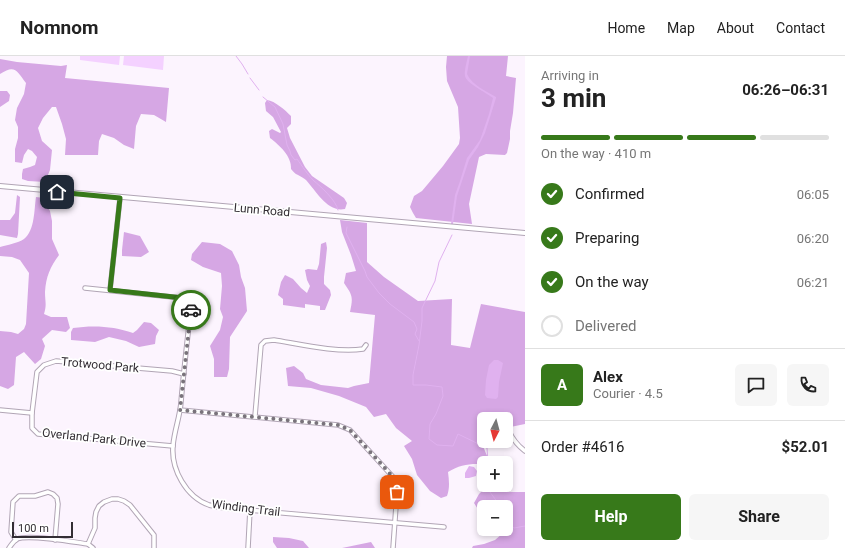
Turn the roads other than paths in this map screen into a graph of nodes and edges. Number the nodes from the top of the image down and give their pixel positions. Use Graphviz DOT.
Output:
graph roads {
  1 [pos="0,186"];
  2 [pos="120,198"];
  3 [pos="525,233"];
  4 [pos="85,288"];
  5 [pos="110,290"];
  6 [pos="366,345"];
  7 [pos="184,374"];
  8 [pos="0,410"];
  9 [pos="180,410"];
  10 [pos="32,413"];
  11 [pos="255,416"];
  12 [pos="513,440"];
  13 [pos="173,446"];
  14 [pos="525,451"];
  15 [pos="250,510"];
  16 [pos="395,522"];
  17 [pos="444,527"];
  18 [pos="16,540"];
  19 [pos="55,540"];
  20 [pos="88,544"];
  21 [pos="8,548"];
  22 [pos="93,548"];
  23 [pos="154,548"];
  24 [pos="248,548"];
  25 [pos="393,548"];
  1 -- 2 [label="street, Lunn Road"];
  2 -- 3 [label="street, Lunn Road"];
  2 -- 5 [label="street"];
  4 -- 5 [label="street, Winding Trail"];
  5 -- 7 [label="street, Winding Trail"];
  6 -- 11 [label="street"];
  7 -- 9 [label="street, Winding Trail"];
  7 -- 10 [label="street, Trotwood Park"];
  8 -- 10 [label="street"];
  9 -- 11 [label="street"];
  9 -- 13 [label="street, Winding Trail"];
  10 -- 13 [label="street, Overland Park Drive"];
  11 -- 16 [label="street"];
  12 -- 14 [label="street"];
  13 -- 15 [label="street, Winding Trail"];
  15 -- 16 [label="street, Winding Trail"];
  15 -- 24 [label="street"];
  16 -- 17 [label="street, Winding Trail"];
  16 -- 25 [label="street"];
  18 -- 19 [label="street"];
  18 -- 19 [label="street"];
  18 -- 21 [label="street"];
  19 -- 20 [label="street"];
  20 -- 22 [label="street"];
  20 -- 23 [label="street"];
}
